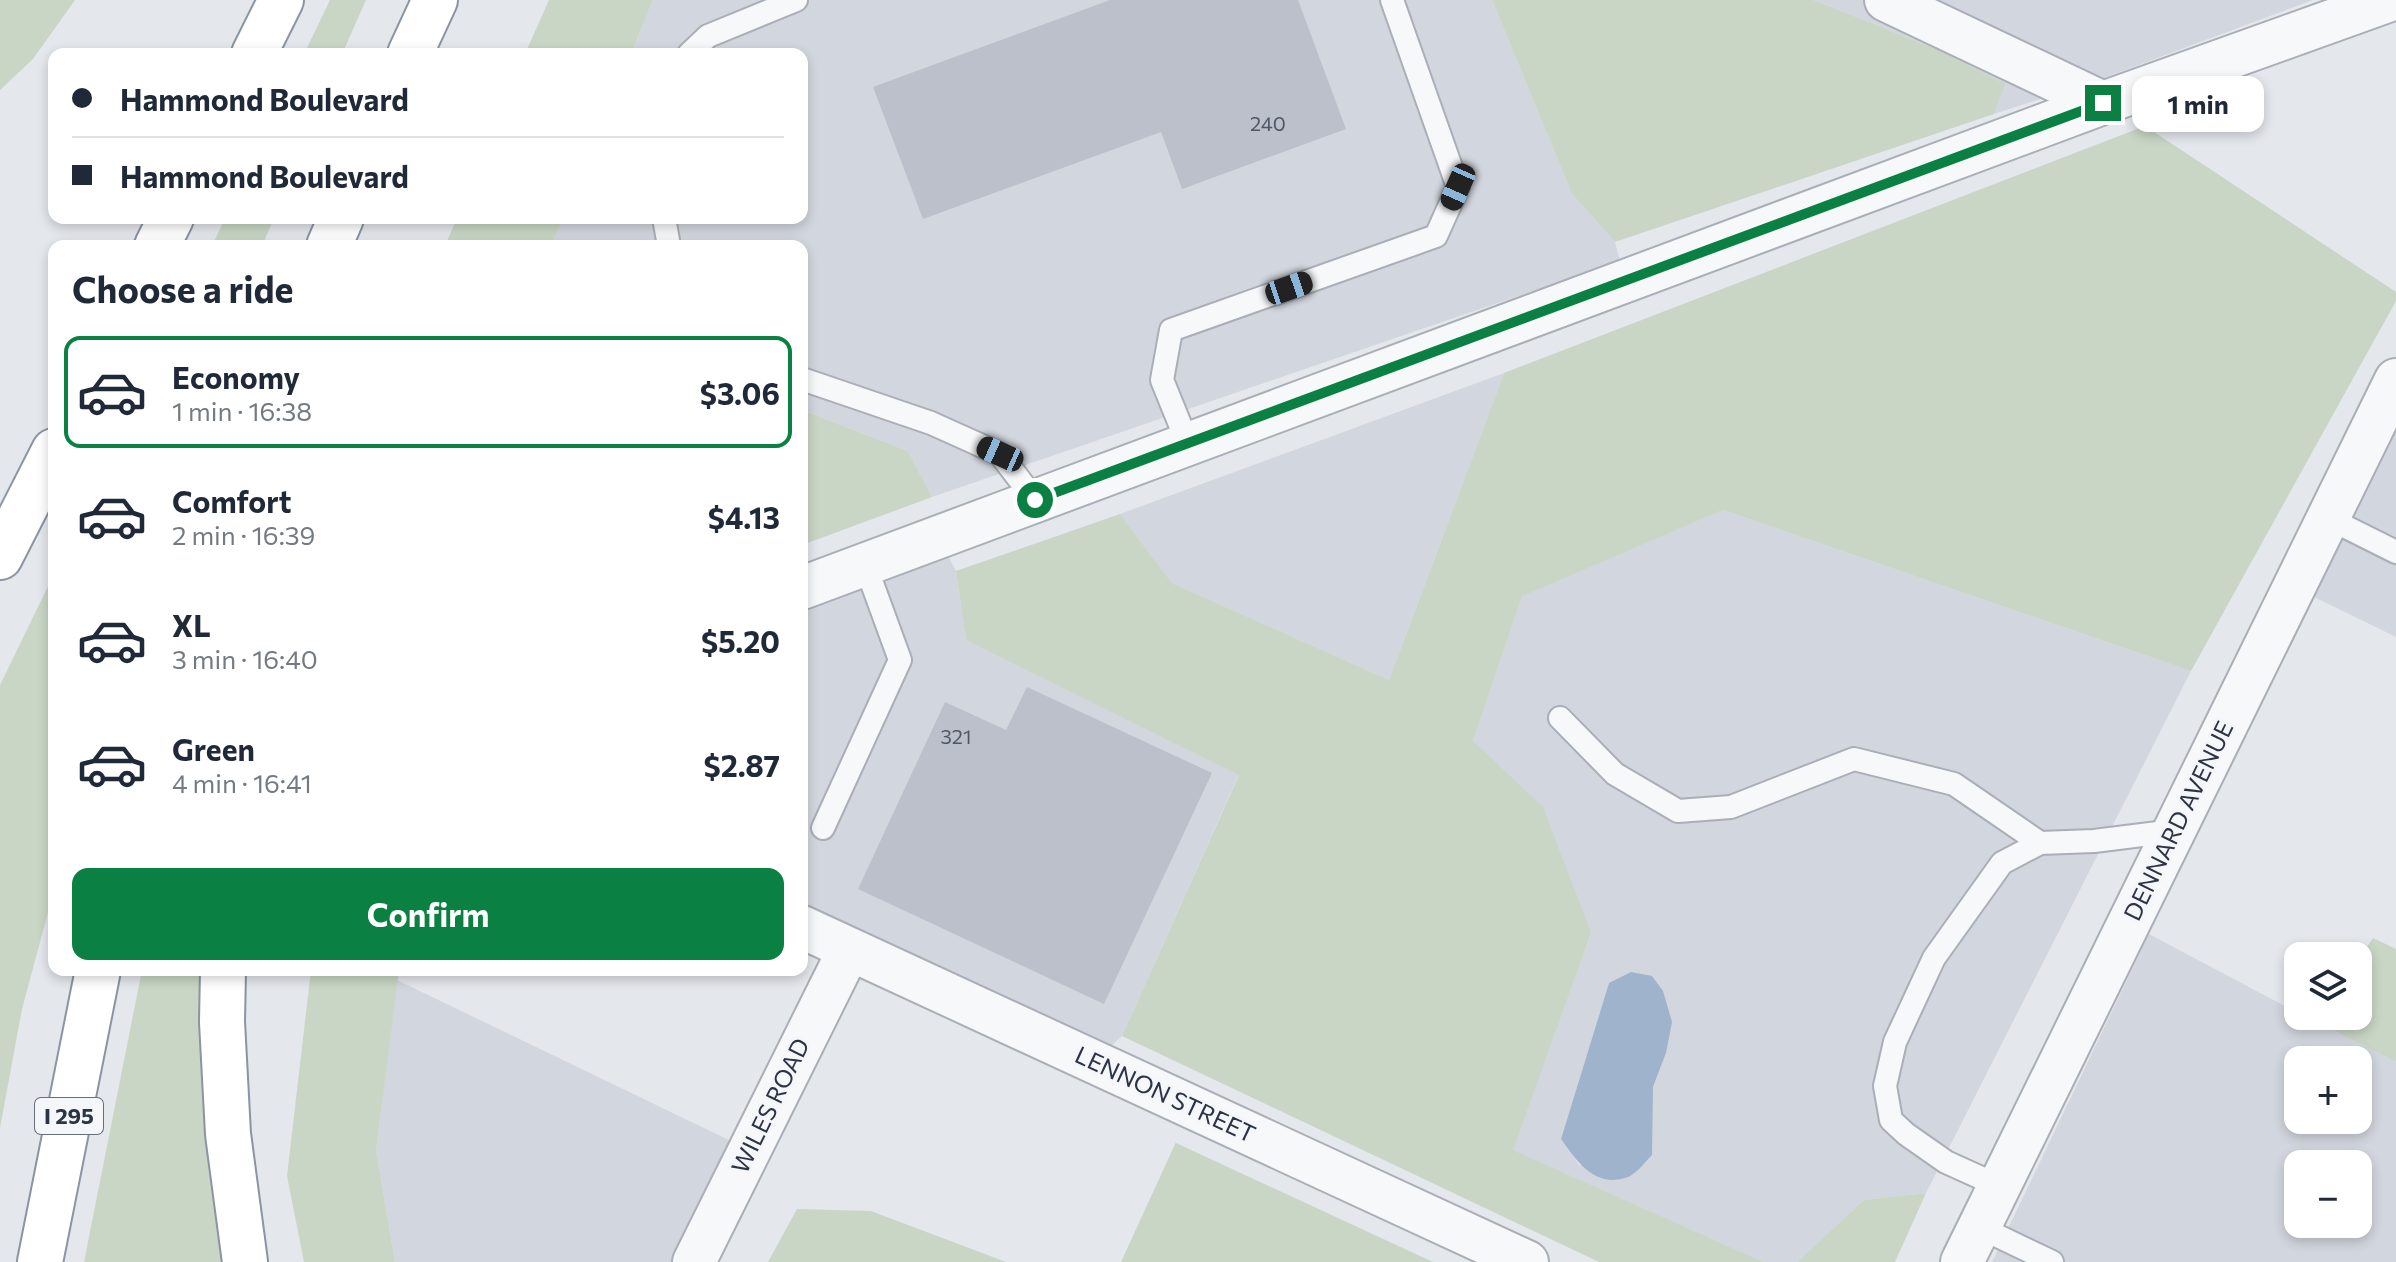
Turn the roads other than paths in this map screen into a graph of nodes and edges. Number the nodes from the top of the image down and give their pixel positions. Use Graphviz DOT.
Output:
graph roads {
  1 [pos="281,0"];
  2 [pos="435,0"];
  3 [pos="796,0"];
  4 [pos="1392,0"];
  5 [pos="1886,0"];
  6 [pos="2390,0"];
  7 [pos="257,48"];
  8 [pos="414,48"];
  9 [pos="695,48"];
  10 [pos="2103,103"];
  11 [pos="2396,380"];
  12 [pos="808,381"];
  13 [pos="1188,444"];
  14 [pos="48,463"];
  15 [pos="1035,500"];
  16 [pos="2328,518"];
  17 [pos="2396,552"];
  18 [pos="0,557"];
  19 [pos="865,564"];
  20 [pos="808,586"];
  21 [pos="1560,718"];
  22 [pos="823,828"];
  23 [pos="2174,831"];
  24 [pos="2040,843"];
  25 [pos="808,930"];
  26 [pos="849,950"];
  27 [pos="97,976"];
  28 [pos="223,976"];
  29 [pos="1999,1186"];
  30 [pos="1970,1244"];
  31 [pos="40,1262"];
  32 [pos="245,1262"];
  33 [pos="694,1262"];
  34 [pos="1527,1262"];
  35 [pos="2052,1262"];
  1 -- 7 [label="highway"];
  2 -- 8 [label="highway"];
  3 -- 9 [label="lane"];
  4 -- 13 [label="lane"];
  5 -- 10 [label="street"];
  6 -- 10 [label="street"];
  10 -- 13 [label="street"];
  11 -- 16 [label="street, DENNARD AVENUE"];
  12 -- 15 [label="lane"];
  13 -- 15 [label="street"];
  14 -- 18 [label="highway"];
  15 -- 19 [label="street"];
  16 -- 17 [label="lane"];
  16 -- 23 [label="street, DENNARD AVENUE"];
  19 -- 20 [label="street"];
  19 -- 22 [label="lane"];
  21 -- 24 [label="lane"];
  23 -- 24 [label="lane"];
  23 -- 29 [label="street, DENNARD AVENUE"];
  24 -- 29 [label="lane"];
  25 -- 26 [label="street, LENNON STREET"];
  26 -- 33 [label="street, WILES ROAD"];
  26 -- 34 [label="street, LENNON STREET"];
  27 -- 31 [label="highway, I 295"];
  28 -- 32 [label="highway"];
  29 -- 30 [label="street, DENNARD AVENUE"];
  30 -- 35 [label="lane"];
}
